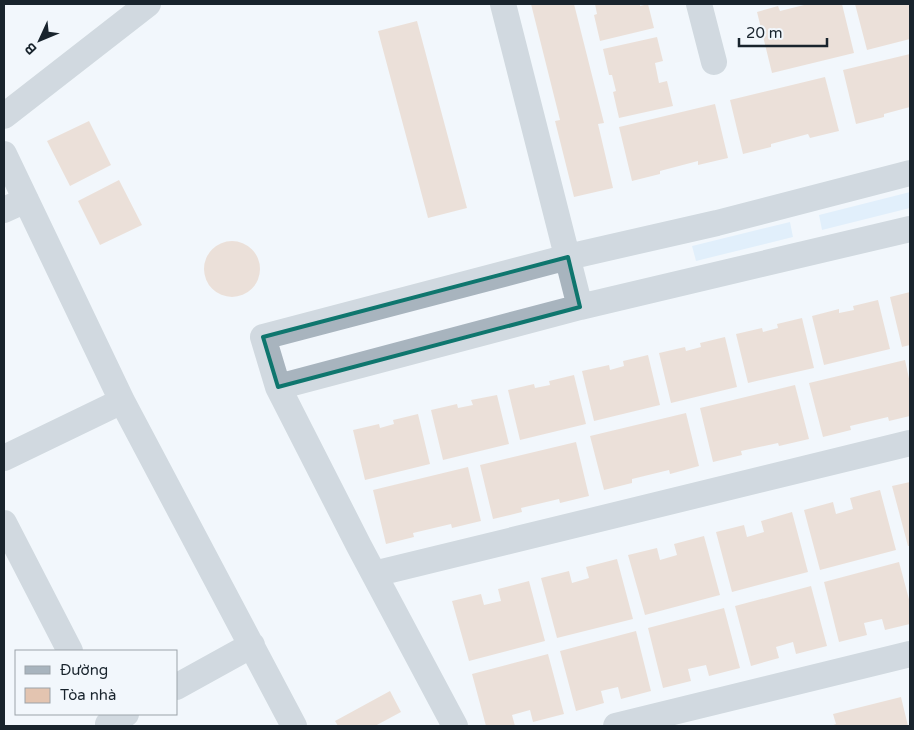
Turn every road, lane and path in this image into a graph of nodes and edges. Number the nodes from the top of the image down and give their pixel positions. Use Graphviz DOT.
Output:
graph roads {
  1 [pos="148,4"];
  2 [pos="503,4"];
  3 [pos="699,4"];
  4 [pos="714,62"];
  5 [pos="4,116"];
  6 [pos="4,154"];
  7 [pos="910,173"];
  8 [pos="15,205"];
  9 [pos="910,229"];
  10 [pos="568,258"];
  11 [pos="580,307"];
  12 [pos="278,387"];
  13 [pos="122,401"];
  14 [pos="910,443"];
  15 [pos="4,458"];
  16 [pos="4,523"];
  17 [pos="374,574"];
  18 [pos="252,645"];
  19 [pos="69,650"];
  20 [pos="910,654"];
  21 [pos="178,686"];
  22 [pos="294,726"];
  23 [pos="455,726"];
  24 [pos="616,726"];
  1 -- 5 [label="street"];
  2 -- 10 [label="street"];
  3 -- 4 [label="street"];
  6 -- 8 [label="street"];
  7 -- 10 [label="street"];
  8 -- 13 [label="street"];
  9 -- 11 [label="street"];
  10 -- 11 [label="street"];
  10 -- 12 [label="street"];
  11 -- 12 [label="street"];
  12 -- 17 [label="street"];
  13 -- 15 [label="street"];
  13 -- 18 [label="street"];
  14 -- 17 [label="street"];
  16 -- 19 [label="street"];
  17 -- 23 [label="street"];
  18 -- 21 [label="street"];
  18 -- 22 [label="street"];
  20 -- 24 [label="street"];
}
